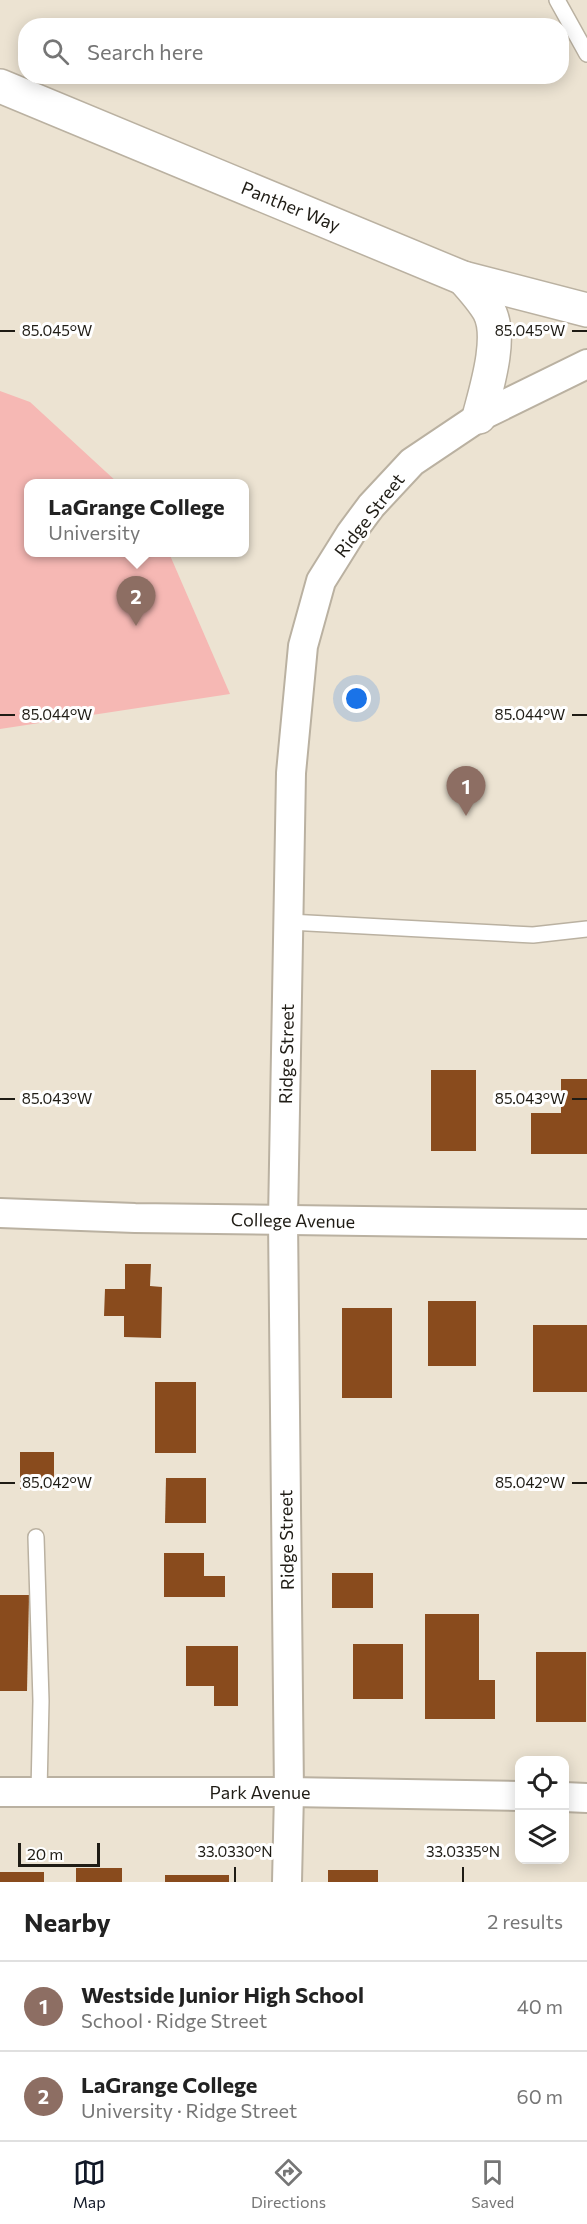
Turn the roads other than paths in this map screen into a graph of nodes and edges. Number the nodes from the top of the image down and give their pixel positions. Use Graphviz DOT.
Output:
graph roads {
  1 [pos="557,0"];
  2 [pos="567,18"];
  3 [pos="569,22"];
  4 [pos="587,54"];
  5 [pos="0,86"];
  6 [pos="463,278"];
  7 [pos="587,310"];
  8 [pos="587,364"];
  9 [pos="479,417"];
  10 [pos="289,922"];
  11 [pos="587,929"];
  12 [pos="0,1213"];
  13 [pos="283,1220"];
  14 [pos="587,1224"];
  15 [pos="36,1537"];
  16 [pos="0,1792"];
  17 [pos="39,1792"];
  18 [pos="289,1792"];
  19 [pos="515,1796"];
  20 [pos="569,1797"];
  21 [pos="587,1798"];
  22 [pos="287,1882"];
  1 -- 2 [label="lane"];
  3 -- 4 [label="lane"];
  5 -- 6 [label="street, Panther Way"];
  6 -- 7 [label="street, Panther Way"];
  6 -- 9 [label="street"];
  8 -- 9 [label="street, Ridge Street"];
  9 -- 10 [label="street, Ridge Street"];
  10 -- 11 [label="lane"];
  10 -- 13 [label="street, Ridge Street"];
  12 -- 13 [label="street, College Avenue"];
  13 -- 14 [label="street, College Avenue"];
  13 -- 18 [label="street, Ridge Street"];
  15 -- 17 [label="lane"];
  16 -- 17 [label="street, Park Avenue"];
  17 -- 18 [label="street, Park Avenue"];
  18 -- 19 [label="street, Park Avenue"];
  18 -- 22 [label="street, Ridge Street"];
  20 -- 21 [label="street"];
}
